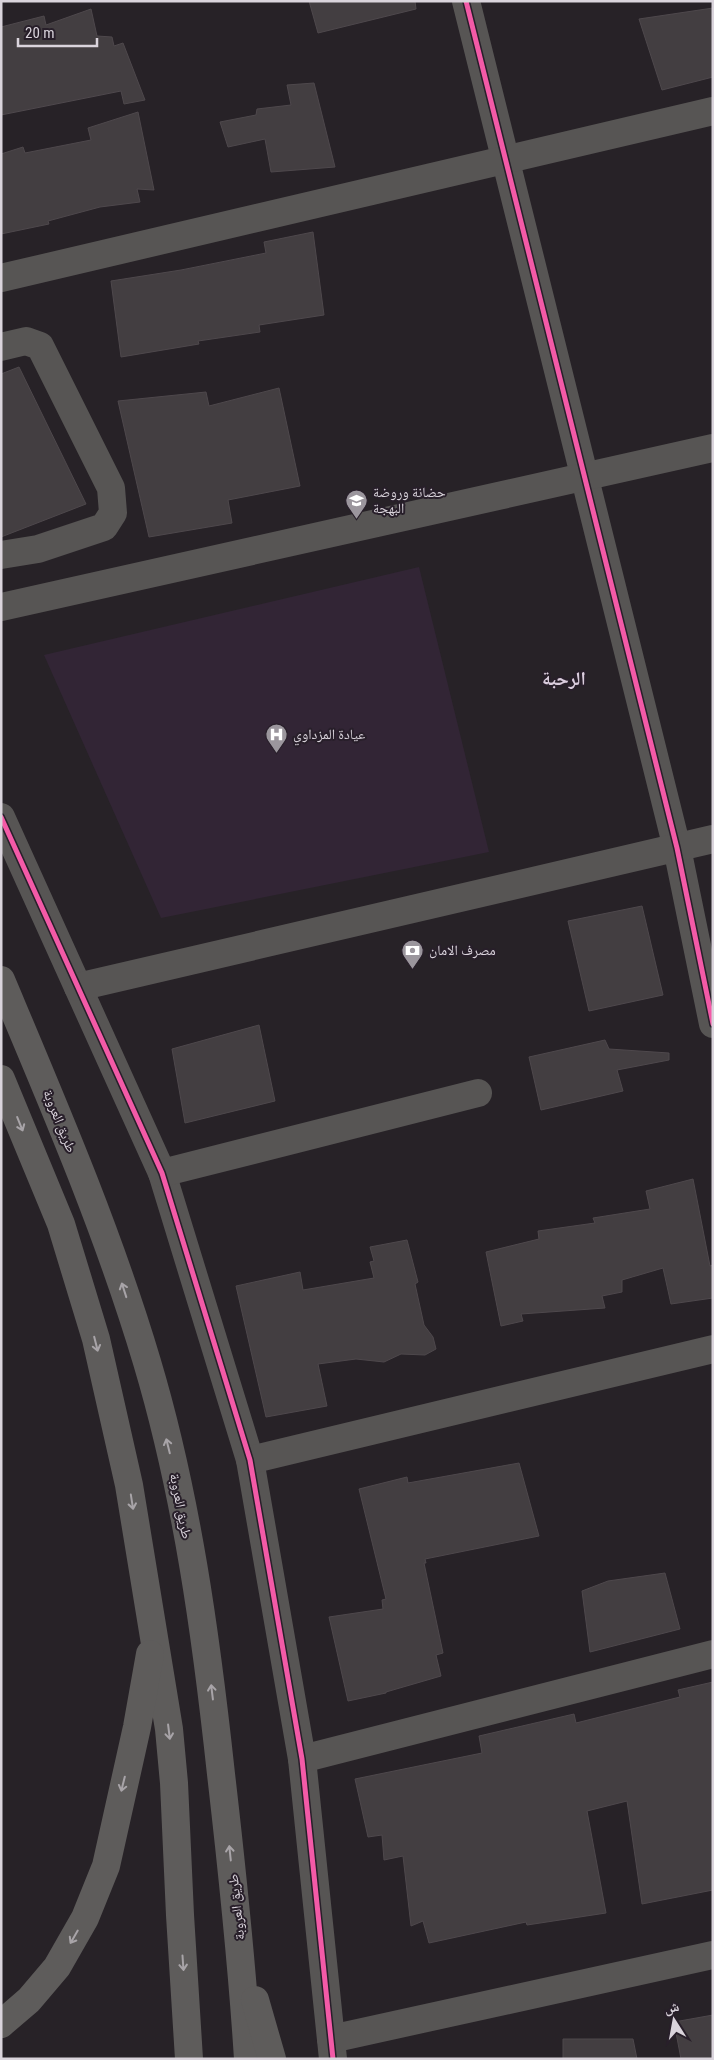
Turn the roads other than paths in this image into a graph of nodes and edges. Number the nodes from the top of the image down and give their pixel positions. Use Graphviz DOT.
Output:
graph roads {
  1 [pos="466,1"];
  2 [pos="713,111"];
  3 [pos="506,161"];
  4 [pos="1,278"];
  5 [pos="1,347"];
  6 [pos="713,448"];
  7 [pos="583,478"];
  8 [pos="1,555"];
  9 [pos="1,607"];
  10 [pos="1,818"];
  11 [pos="713,839"];
  12 [pos="677,848"];
  13 [pos="1,980"];
  14 [pos="78,987"];
  15 [pos="713,1024"];
  16 [pos="1,1079"];
  17 [pos="478,1093"];
  18 [pos="162,1172"];
  19 [pos="713,1349"];
  20 [pos="250,1460"];
  21 [pos="153,1633"];
  22 [pos="713,1654"];
  23 [pos="302,1759"];
  24 [pos="241,1954"];
  25 [pos="713,1955"];
  26 [pos="1,2024"];
  27 [pos="332,2049"];
  28 [pos="190,2059"];
  29 [pos="248,2059"];
  30 [pos="272,2059"];
  1 -- 3 [label="street"];
  2 -- 3 [label="street"];
  3 -- 4 [label="street"];
  3 -- 7 [label="street"];
  5 -- 8 [label="street"];
  6 -- 7 [label="street"];
  7 -- 9 [label="street"];
  7 -- 12 [label="street"];
  10 -- 14 [label="street"];
  11 -- 12 [label="street"];
  12 -- 14 [label="street"];
  12 -- 15 [label="street"];
  24 -- 13 [label="highway, طريق العروبة, one-way"];
  14 -- 18 [label="street"];
  16 -- 21 [label="highway, one-way"];
  17 -- 18 [label="street"];
  18 -- 20 [label="street"];
  19 -- 20 [label="street"];
  20 -- 23 [label="street"];
  21 -- 26 [label="highway, one-way"];
  21 -- 28 [label="highway, one-way"];
  22 -- 23 [label="street"];
  23 -- 27 [label="street"];
  24 -- 29 [label="highway, طريق العروبة"];
  24 -- 30 [label="highway"];
  25 -- 27 [label="street"];
}
